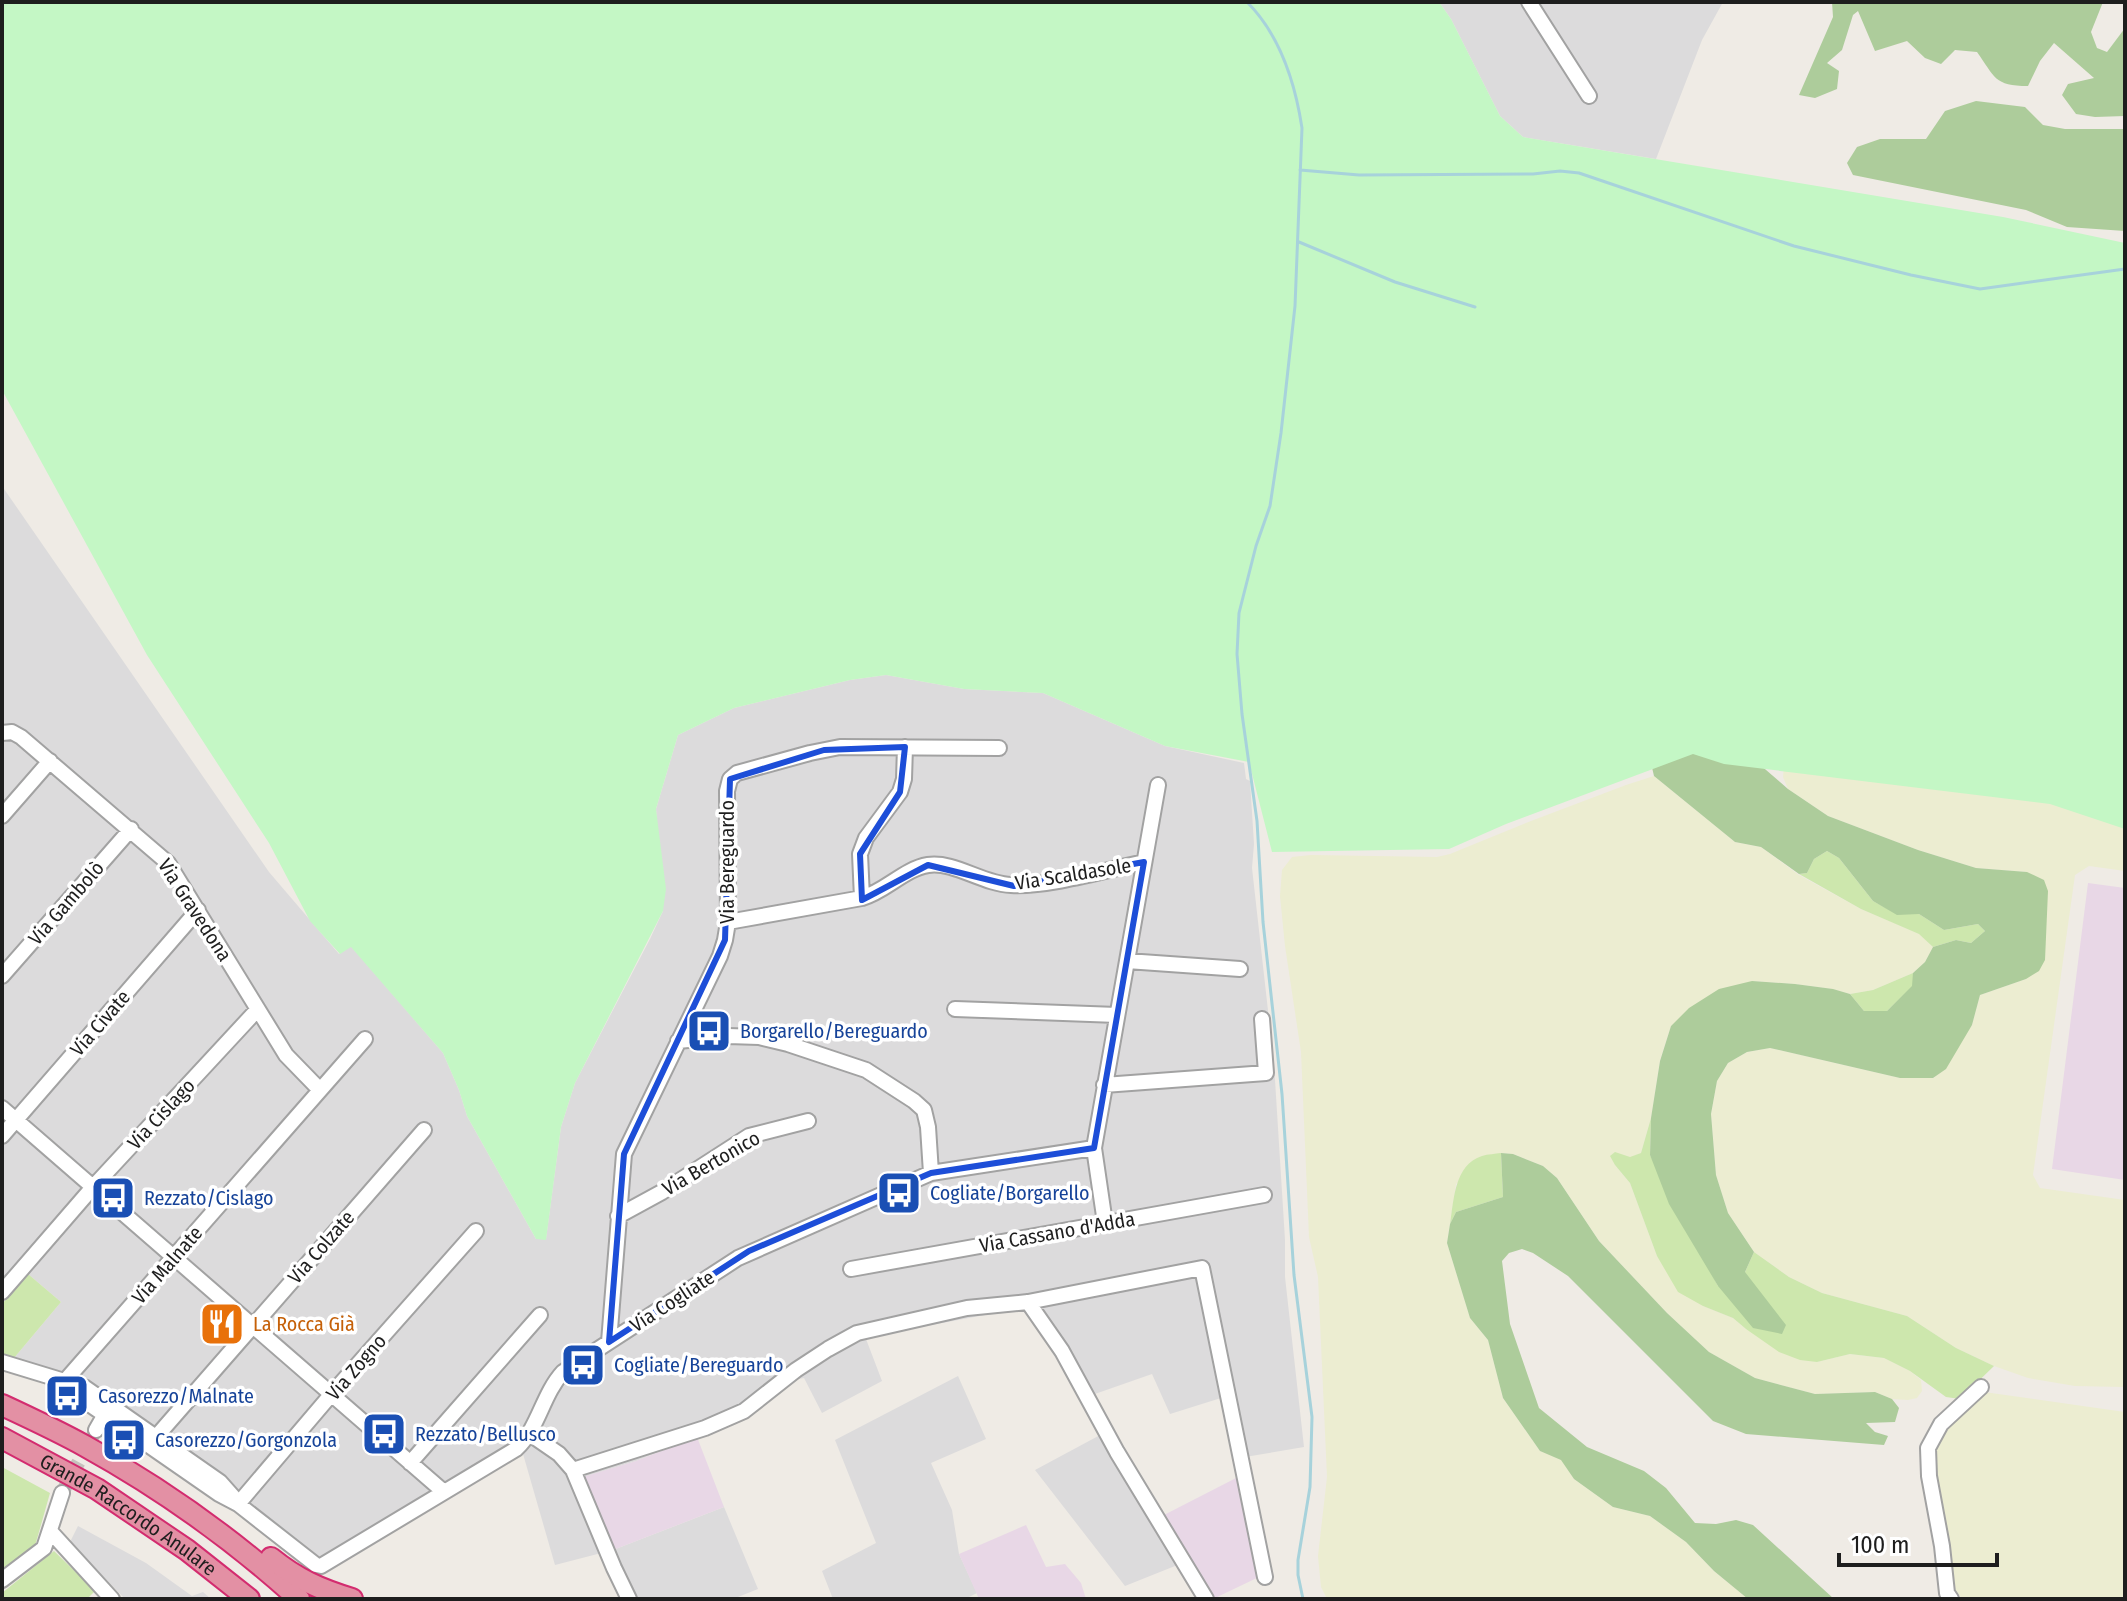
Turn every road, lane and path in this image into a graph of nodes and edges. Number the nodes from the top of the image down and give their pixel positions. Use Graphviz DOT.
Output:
graph roads {
  1 [pos="1529,2"];
  2 [pos="1589,96"];
  3 [pos="2,733"];
  4 [pos="905,747"];
  5 [pos="999,748"];
  6 [pos="50,761"];
  7 [pos="1158,785"];
  8 [pos="2,816"];
  9 [pos="131,829"];
  10 [pos="1144,862"];
  11 [pos="862,898"];
  12 [pos="198,910"];
  13 [pos="728,922"];
  14 [pos="1127,961"];
  15 [pos="1240,969"];
  16 [pos="2,976"];
  17 [pos="955,1009"];
  18 [pos="257,1010"];
  19 [pos="1117,1015"];
  20 [pos="1262,1019"];
  21 [pos="365,1039"];
  22 [pos="678,1041"];
  23 [pos="1104,1085"];
  24 [pos="320,1090"];
  25 [pos="2,1108"];
  26 [pos="16,1120"];
  27 [pos="808,1121"];
  28 [pos="424,1130"];
  29 [pos="2,1136"];
  30 [pos="1094,1148"];
  31 [pos="931,1173"];
  32 [pos="93,1187"];
  33 [pos="1264,1195"];
  34 [pos="618,1216"];
  35 [pos="1105,1223"];
  36 [pos="476,1231"];
  37 [pos="174,1257"];
  38 [pos="851,1269"];
  39 [pos="2,1292"];
  40 [pos="1028,1302"];
  41 [pos="540,1315"];
  42 [pos="252,1327"];
  43 [pos="609,1342"];
  44 [pos="2,1362"];
  45 [pos="64,1382"];
  46 [pos="1981,1387"];
  47 [pos="332,1395"];
  48 [pos="2,1405"];
  49 [pos="104,1416"];
  50 [pos="96,1430"];
  51 [pos="530,1434"];
  52 [pos="156,1437"];
  53 [pos="2,1438"];
  54 [pos="410,1463"];
  55 [pos="573,1470"];
  56 [pos="444,1492"];
  57 [pos="62,1493"];
  58 [pos="165,1494"];
  59 [pos="238,1504"];
  60 [pos="50,1531"];
  61 [pos="1265,1577"];
  62 [pos="2,1580"];
  63 [pos="107,1597"];
  64 [pos="249,1599"];
  65 [pos="299,1599"];
  66 [pos="352,1599"];
  67 [pos="629,1599"];
  68 [pos="1206,1599"];
  69 [pos="1951,1599"];
  1 -- 2 [label="street"];
  3 -- 6 [label="street, Via Gravedona"];
  4 -- 5 [label="street, Via Bereguardo"];
  4 -- 11 [label="street"];
  4 -- 13 [label="street, Via Bereguardo"];
  6 -- 8 [label="street"];
  6 -- 9 [label="street, Via Gravedona"];
  7 -- 10 [label="street"];
  9 -- 12 [label="street, Via Gravedona"];
  9 -- 16 [label="street, Via Gambolò"];
  10 -- 11 [label="street, Via Scaldasole"];
  10 -- 14 [label="street"];
  11 -- 13 [label="street, Via Scaldasole"];
  12 -- 18 [label="street, Via Gravedona"];
  12 -- 26 [label="street, Via Civate"];
  13 -- 22 [label="street, Via Bereguardo"];
  14 -- 15 [label="street"];
  14 -- 19 [label="street"];
  17 -- 19 [label="street"];
  18 -- 24 [label="street, Via Gravedona"];
  18 -- 32 [label="street, Via Cislago"];
  19 -- 23 [label="street"];
  20 -- 23 [label="street"];
  21 -- 24 [label="street, Via Malnate"];
  22 -- 31 [label="street"];
  22 -- 34 [label="street, Via Bereguardo"];
  23 -- 30 [label="street"];
  24 -- 37 [label="street, Via Malnate"];
  25 -- 26 [label="street"];
  26 -- 29 [label="street, Via Civate"];
  26 -- 32 [label="street"];
  27 -- 34 [label="street, Via Bertonico"];
  28 -- 42 [label="street, Via Colzate"];
  30 -- 31 [label="street, Via Cogliate"];
  30 -- 35 [label="street"];
  31 -- 43 [label="street, Via Cogliate"];
  32 -- 37 [label="street"];
  32 -- 39 [label="street, Via Cislago"];
  33 -- 35 [label="street, Via Cassano d'Adda"];
  34 -- 43 [label="street, Via Bereguardo"];
  35 -- 38 [label="street, Via Cassano d'Adda"];
  36 -- 47 [label="street, Via Zogno"];
  37 -- 42 [label="street"];
  37 -- 45 [label="street, Via Malnate"];
  40 -- 55 [label="street"];
  40 -- 61 [label="street"];
  40 -- 68 [label="street"];
  41 -- 54 [label="street"];
  42 -- 47 [label="street"];
  42 -- 52 [label="street, Via Colzate"];
  43 -- 51 [label="street, Via Cogliate"];
  44 -- 45 [label="street"];
  45 -- 49 [label="street"];
  45 -- 52 [label="street"];
  46 -- 69 [label="street"];
  47 -- 54 [label="street"];
  47 -- 59 [label="street, Via Zogno"];
  48 -- 58 [label="highway, Grande Raccordo Anulare"];
  49 -- 50 [label="street"];
  49 -- 59 [label="street"];
  51 -- 55 [label="street"];
  51 -- 56 [label="street, Via Cogliate"];
  52 -- 59 [label="street"];
  53 -- 64 [label="highway, Grande Raccordo Anulare"];
  54 -- 56 [label="street"];
  55 -- 67 [label="street"];
  56 -- 59 [label="street, Via Cogliate"];
  57 -- 60 [label="street"];
  58 -- 65 [label="highway, Grande Raccordo Anulare"];
  58 -- 66 [label="highway"];
  60 -- 62 [label="street"];
  60 -- 63 [label="street"];
}
